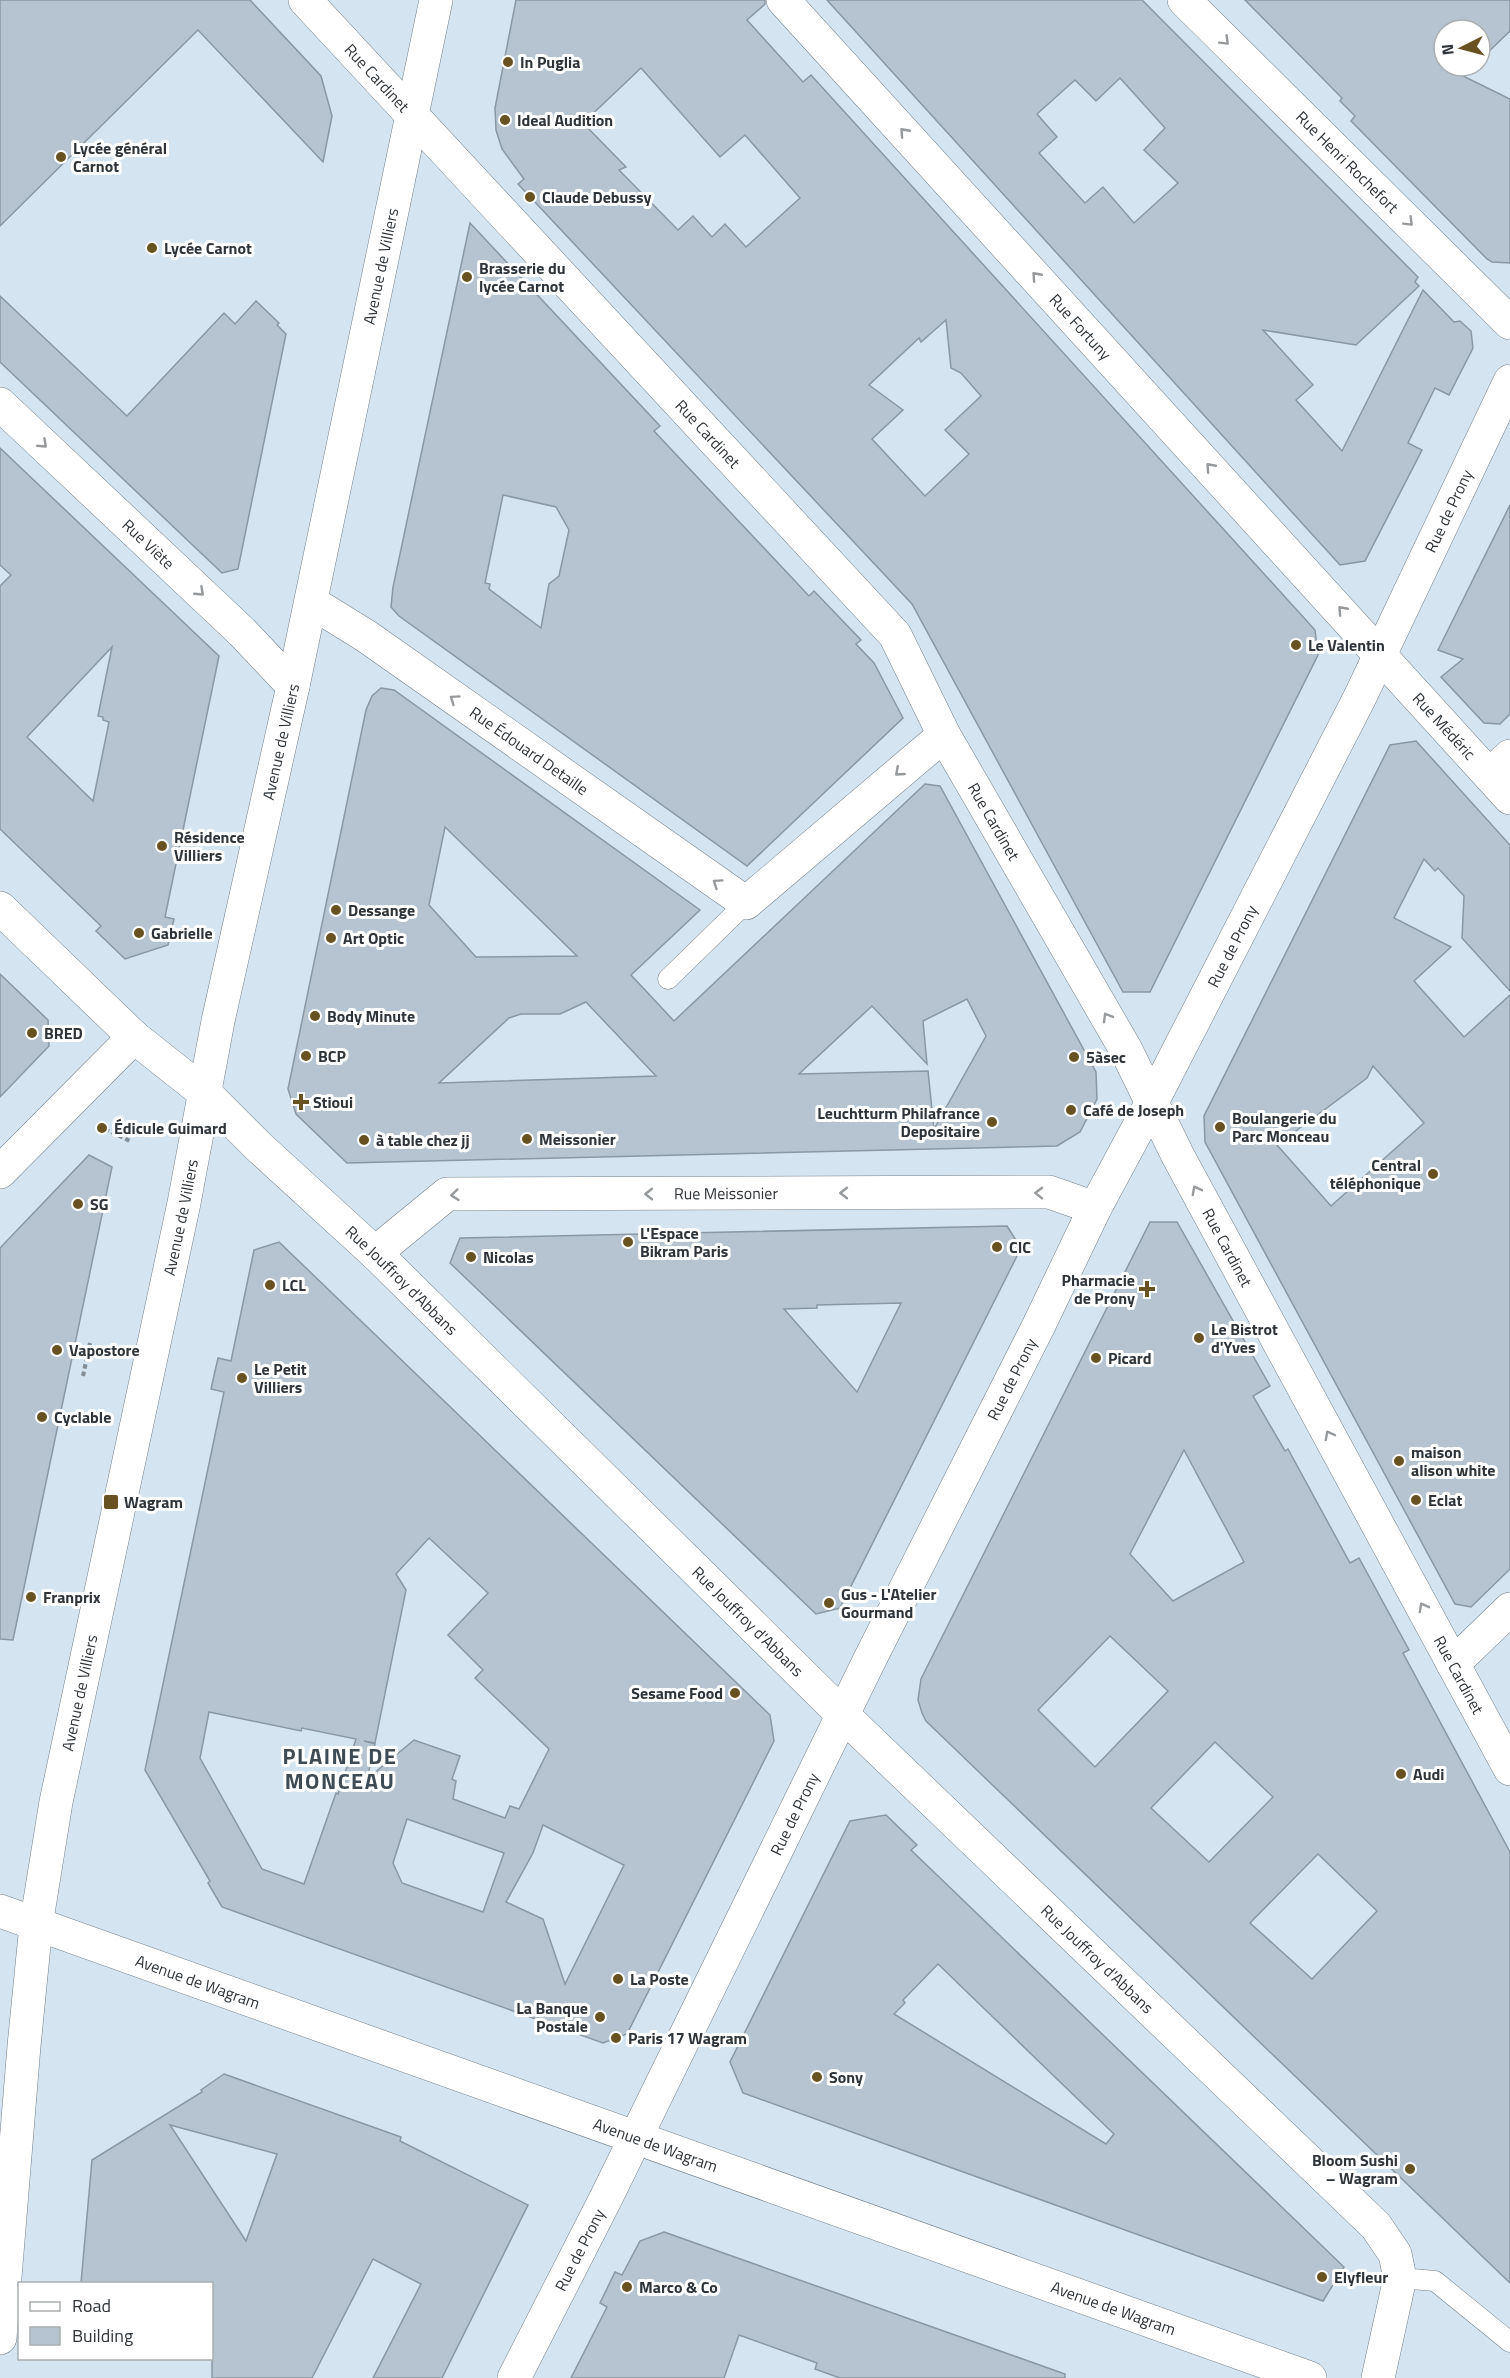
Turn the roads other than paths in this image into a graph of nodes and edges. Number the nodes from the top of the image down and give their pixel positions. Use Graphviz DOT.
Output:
graph roads {
  1 [pos="305,0"];
  2 [pos="436,0"];
  3 [pos="783,0"];
  4 [pos="1184,0"];
  5 [pos="411,115"];
  6 [pos="1510,323"];
  7 [pos="1510,381"];
  8 [pos="0,404"];
  9 [pos="311,602"];
  10 [pos="1380,655"];
  11 [pos="293,686"];
  12 [pos="944,735"];
  13 [pos="1503,776"];
  14 [pos="746,903"];
  15 [pos="0,908"];
  16 [pos="668,979"];
  17 [pos="134,1038"];
  18 [pos="206,1094"];
  19 [pos="1151,1104"];
  20 [pos="0,1172"];
  21 [pos="1095,1208"];
  22 [pos="375,1253"];
  23 [pos="1510,1609"];
  24 [pos="1453,1664"];
  25 [pos="843,1715"];
  26 [pos="1510,1769"];
  27 [pos="0,1911"];
  28 [pos="36,1925"];
  29 [pos="635,2139"];
  30 [pos="1400,2278"];
  31 [pos="0,2338"];
  32 [pos="1510,2342"];
  33 [pos="1288,2375"];
  34 [pos="514,2378"];
  35 [pos="1378,2378"];
  1 -- 5 [label="street, Rue Cardinet"];
  2 -- 5 [label="street, Avenue de Villiers"];
  10 -- 3 [label="street, Rue Fortuny, one-way"];
  4 -- 6 [label="street, Rue Henri Rochefort, one-way"];
  5 -- 9 [label="street, Avenue de Villiers"];
  5 -- 12 [label="street, Rue Cardinet"];
  7 -- 10 [label="street, Rue de Prony"];
  8 -- 11 [label="street, Rue Viète, one-way"];
  9 -- 11 [label="street, Avenue de Villiers"];
  14 -- 9 [label="street, Rue Édouard Detaille, one-way"];
  10 -- 13 [label="street, Rue Médéric"];
  10 -- 19 [label="street, Rue de Prony"];
  11 -- 18 [label="street, Avenue de Villiers"];
  12 -- 14 [label="street, one-way"];
  19 -- 12 [label="street, Rue Cardinet, one-way"];
  14 -- 16 [label="lane"];
  15 -- 17 [label="street, Rue Jouffroy d'Abbans"];
  17 -- 18 [label="street, Rue Jouffroy d'Abbans"];
  17 -- 20 [label="street"];
  18 -- 22 [label="street, Rue Jouffroy d'Abbans"];
  18 -- 28 [label="street, Avenue de Villiers"];
  19 -- 21 [label="street, Rue de Prony"];
  24 -- 19 [label="street, Rue Cardinet, one-way"];
  21 -- 22 [label="street, Rue Meissonier, one-way"];
  21 -- 25 [label="street, Rue de Prony"];
  22 -- 25 [label="street, Rue Jouffroy d'Abbans"];
  23 -- 24 [label="street"];
  24 -- 26 [label="street, Rue Cardinet"];
  25 -- 29 [label="street, Rue de Prony"];
  25 -- 30 [label="street, Rue Jouffroy d'Abbans"];
  27 -- 28 [label="street, Avenue de Wagram"];
  28 -- 29 [label="street, Avenue de Wagram"];
  28 -- 31 [label="street, Avenue de Villiers"];
  29 -- 33 [label="street, Avenue de Wagram"];
  29 -- 34 [label="street, Rue de Prony"];
  30 -- 32 [label="lane"];
  30 -- 35 [label="street, Rue Jouffroy d'Abbans"];
}
